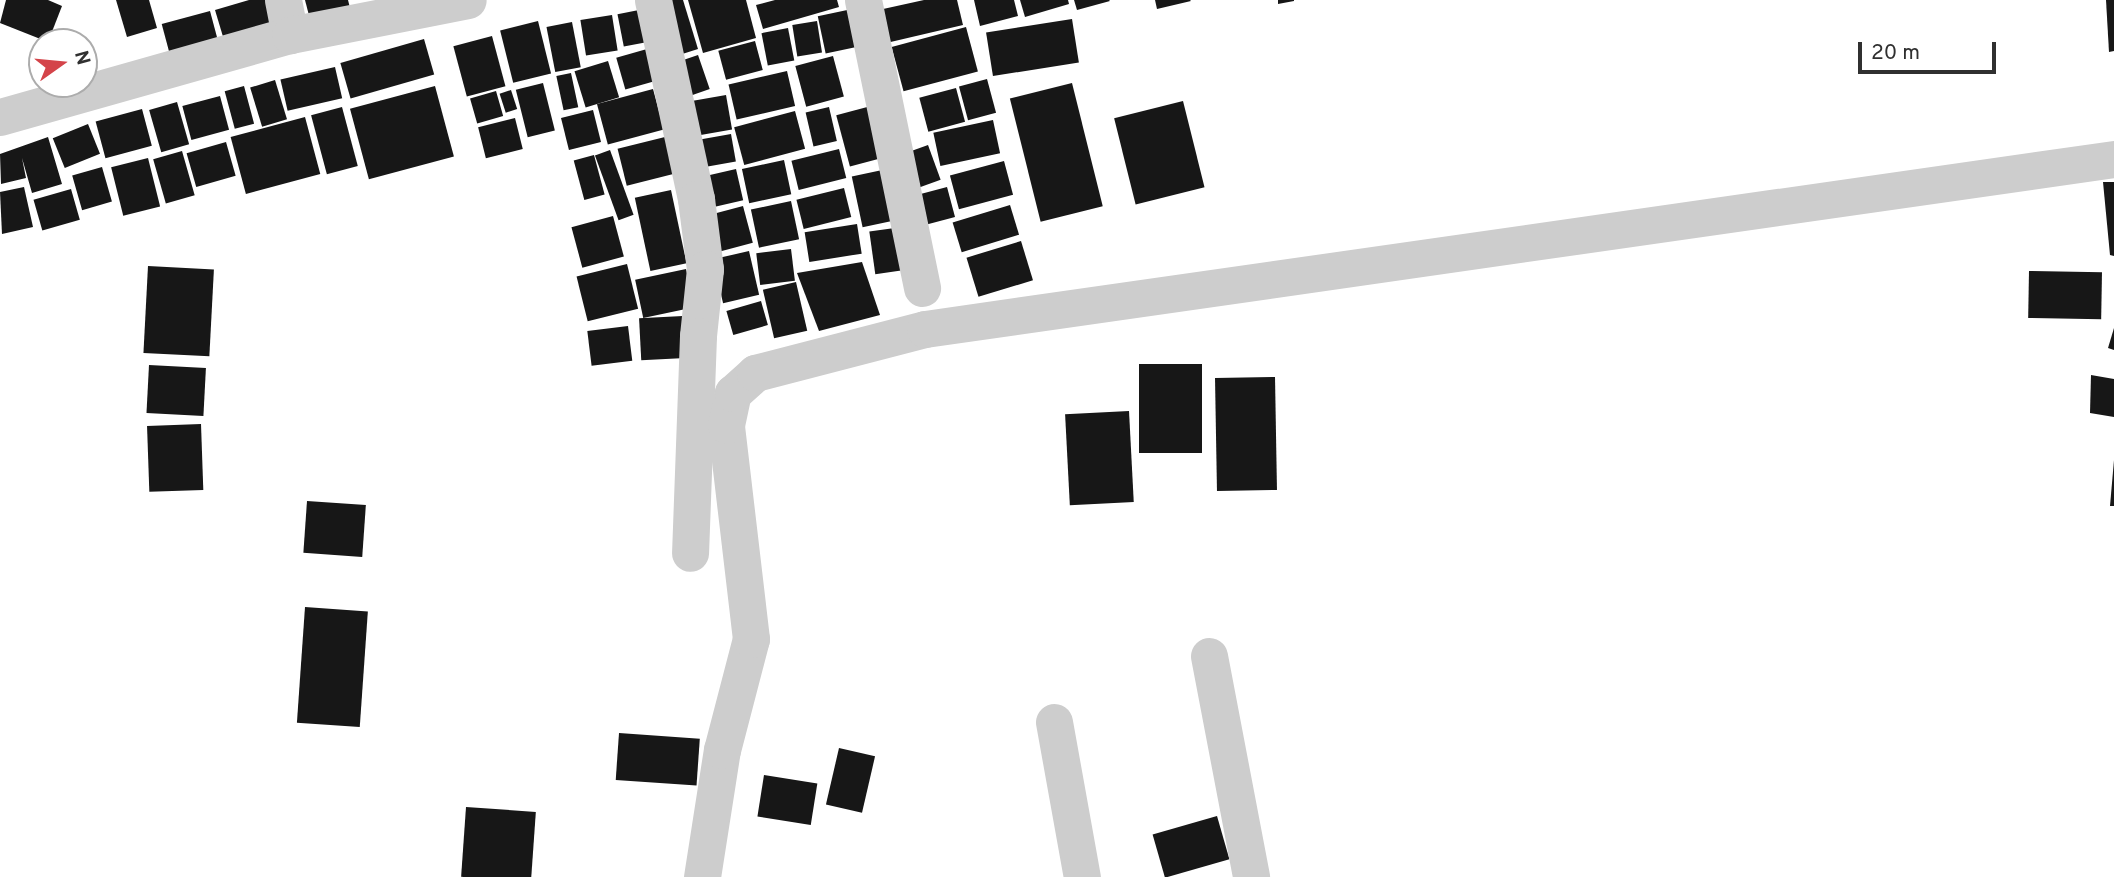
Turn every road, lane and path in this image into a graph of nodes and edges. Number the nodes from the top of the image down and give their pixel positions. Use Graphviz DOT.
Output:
graph roads {
  1 [pos="283,0"];
  2 [pos="468,0"];
  3 [pos="653,0"];
  4 [pos="863,0"];
  5 [pos="290,35"];
  6 [pos="0,117"];
  7 [pos="2114,159"];
  8 [pos="922,288"];
  9 [pos="690,554"];
  10 [pos="1209,656"];
  11 [pos="1054,722"];
  12 [pos="702,877"];
  13 [pos="1082,877"];
  14 [pos="1251,877"];
  1 -- 5 [label="street"];
  2 -- 5 [label="street"];
  3 -- 9 [label="street"];
  4 -- 8 [label="street"];
  5 -- 6 [label="street"];
  7 -- 12 [label="street"];
  10 -- 14 [label="street"];
  11 -- 13 [label="street"];
}
